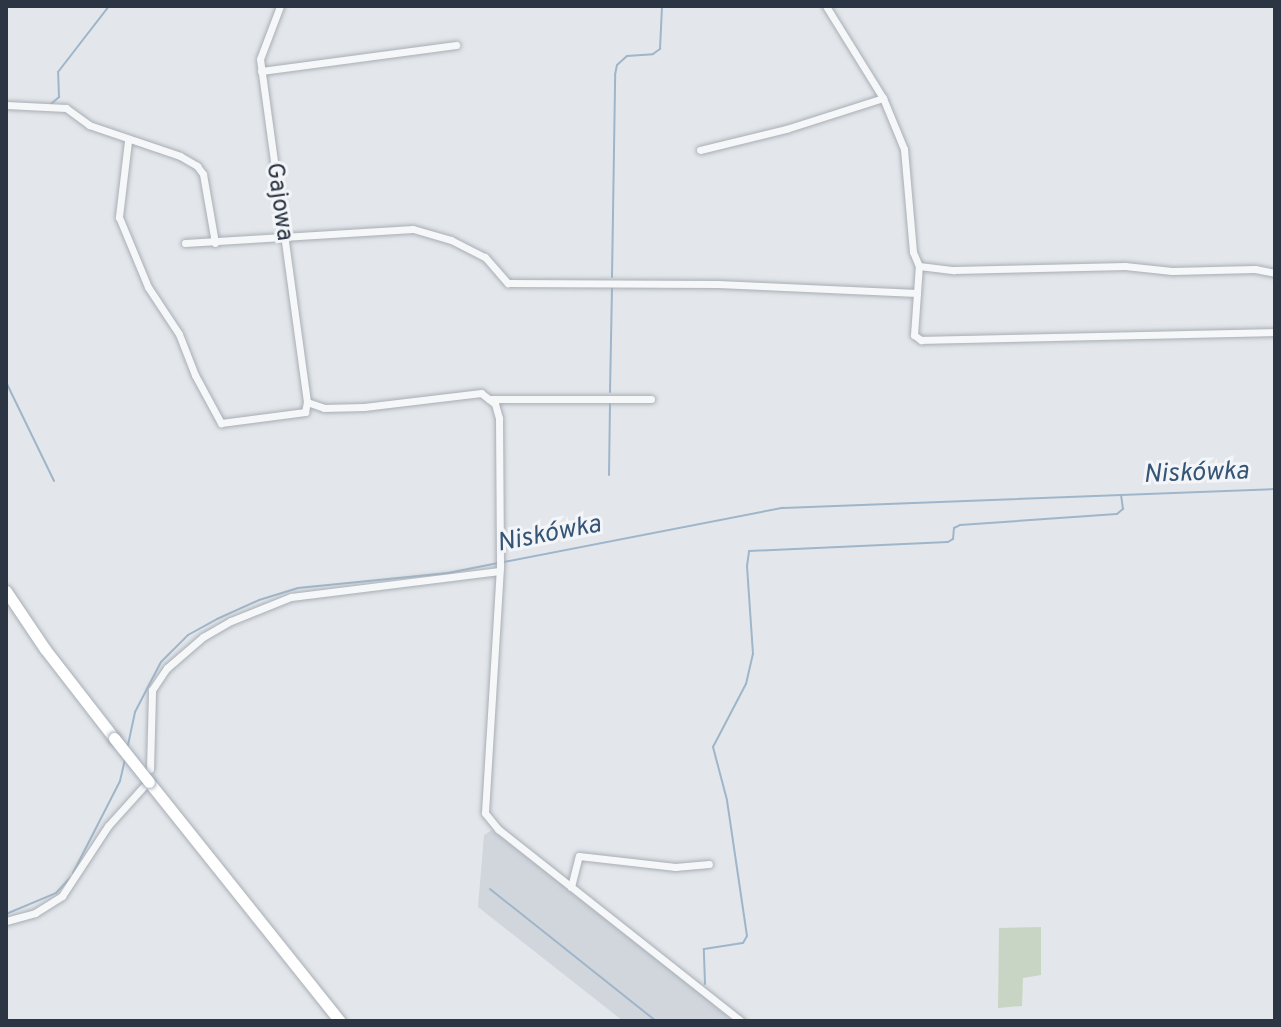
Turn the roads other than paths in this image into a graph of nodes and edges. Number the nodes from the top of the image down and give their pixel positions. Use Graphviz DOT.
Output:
graph roads {
  1 [pos="280,6"];
  2 [pos="826,6"];
  3 [pos="456,45"];
  4 [pos="261,71"];
  5 [pos="883,98"];
  6 [pos="6,105"];
  7 [pos="128,141"];
  8 [pos="700,150"];
  9 [pos="283,240"];
  10 [pos="185,243"];
  11 [pos="215,243"];
  12 [pos="919,266"];
  13 [pos="1275,273"];
  14 [pos="917,293"];
  15 [pos="1275,332"];
  16 [pos="489,399"];
  17 [pos="651,399"];
  18 [pos="307,402"];
  19 [pos="500,569"];
  20 [pos="6,591"];
  21 [pos="150,769"];
  22 [pos="146,784"];
  23 [pos="709,864"];
  24 [pos="571,887"];
  25 [pos="6,921"];
  26 [pos="340,1021"];
  27 [pos="741,1021"];
  1 -- 4 [label="street, Gajowa"];
  2 -- 5 [label="street"];
  3 -- 4 [label="street"];
  4 -- 9 [label="street, Gajowa"];
  5 -- 8 [label="street"];
  5 -- 12 [label="street"];
  6 -- 7 [label="street"];
  7 -- 11 [label="street"];
  7 -- 18 [label="street"];
  9 -- 11 [label="street"];
  9 -- 14 [label="street"];
  9 -- 18 [label="street, Gajowa"];
  10 -- 11 [label="street"];
  12 -- 13 [label="street"];
  12 -- 14 [label="street"];
  14 -- 15 [label="street"];
  16 -- 17 [label="street"];
  16 -- 18 [label="street"];
  16 -- 19 [label="street"];
  19 -- 21 [label="street"];
  19 -- 24 [label="street"];
  20 -- 22 [label="main road, bridge"];
  22 -- 25 [label="street"];
  22 -- 26 [label="main road"];
  23 -- 24 [label="street"];
  24 -- 27 [label="street"];
}
